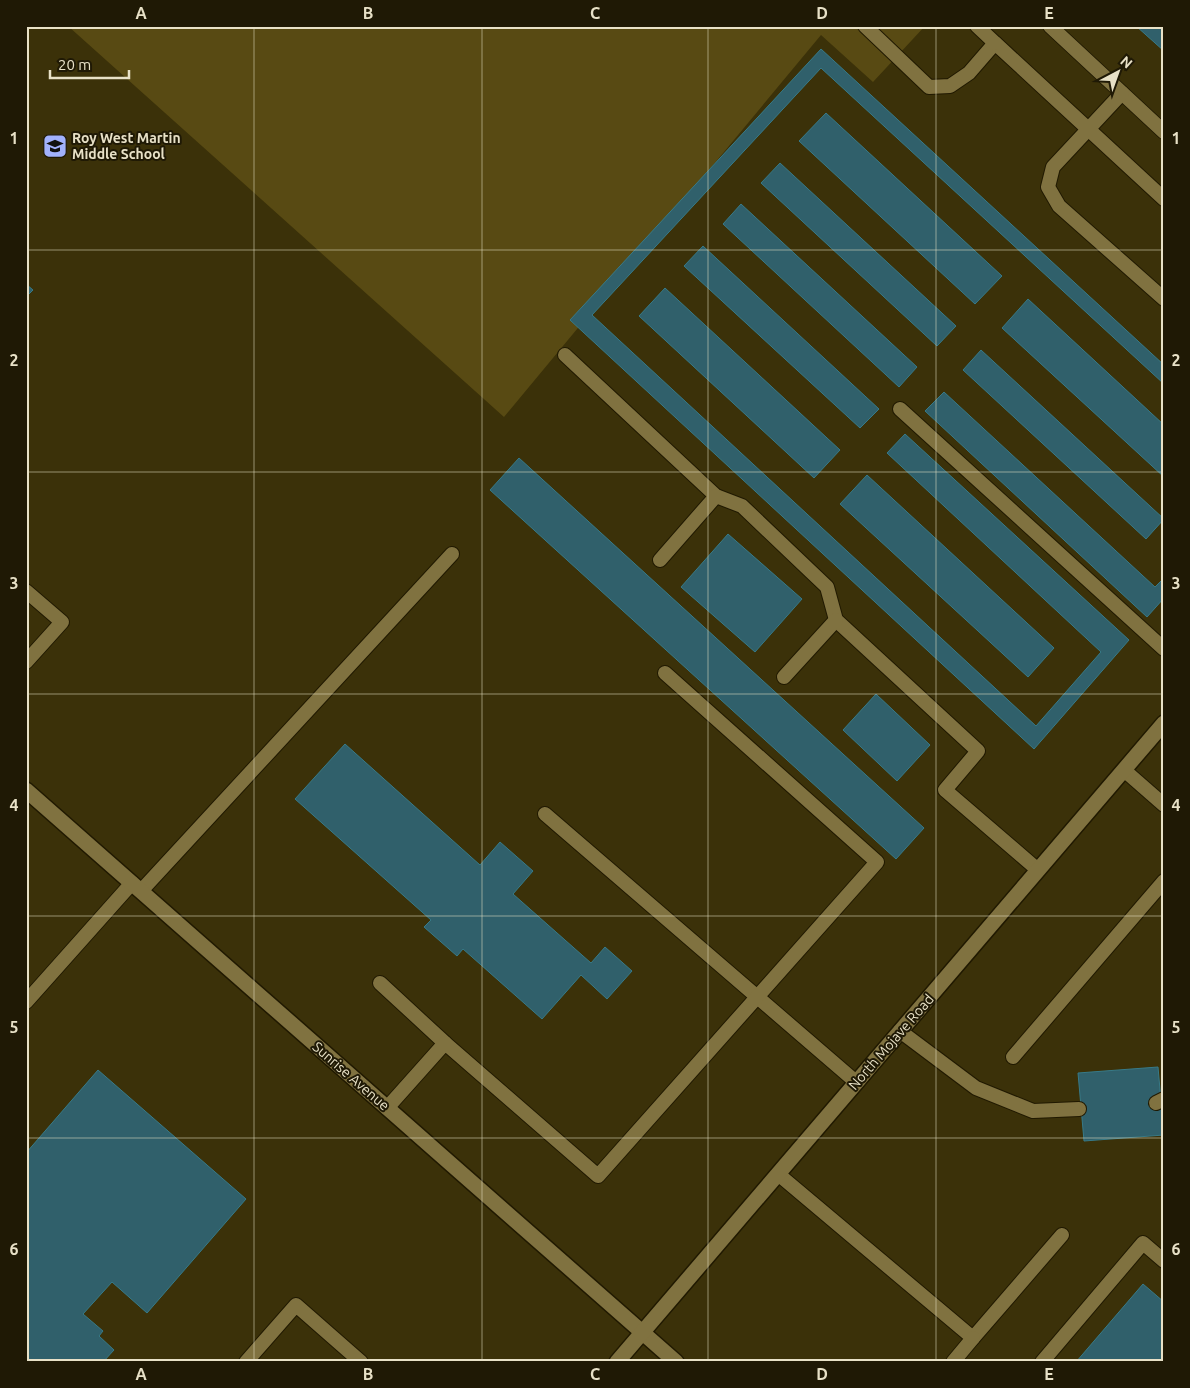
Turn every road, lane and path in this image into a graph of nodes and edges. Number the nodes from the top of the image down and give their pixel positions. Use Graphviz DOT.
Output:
graph roads {
  1 [pos="865,26"];
  2 [pos="977,26"];
  3 [pos="1050,26"];
  4 [pos="995,43"];
  5 [pos="1122,93"];
  6 [pos="1088,129"];
  7 [pos="1164,132"];
  8 [pos="1164,199"];
  9 [pos="1164,299"];
  10 [pos="565,355"];
  11 [pos="900,409"];
  12 [pos="716,496"];
  13 [pos="452,554"];
  14 [pos="660,560"];
  15 [pos="26,592"];
  16 [pos="836,620"];
  17 [pos="1164,649"];
  18 [pos="26,662"];
  19 [pos="665,673"];
  20 [pos="784,677"];
  21 [pos="1164,723"];
  22 [pos="1124,770"];
  23 [pos="26,790"];
  24 [pos="1164,805"];
  25 [pos="546,814"];
  26 [pos="1038,870"];
  27 [pos="1164,881"];
  28 [pos="137,887"];
  29 [pos="380,983"];
  30 [pos="757,997"];
  31 [pos="26,1002"];
  32 [pos="900,1031"];
  33 [pos="445,1044"];
  34 [pos="1013,1057"];
  35 [pos="856,1082"];
  36 [pos="387,1108"];
  37 [pos="1079,1109"];
  38 [pos="778,1174"];
  39 [pos="1062,1234"];
  40 [pos="1164,1261"];
  41 [pos="642,1333"];
  42 [pos="973,1338"];
  43 [pos="246,1362"];
  44 [pos="361,1362"];
  45 [pos="617,1362"];
  46 [pos="676,1362"];
  47 [pos="953,1362"];
  48 [pos="1042,1362"];
  1 -- 4 [label="lane"];
  2 -- 4 [label="lane"];
  3 -- 5 [label="lane"];
  4 -- 6 [label="lane"];
  5 -- 6 [label="lane"];
  5 -- 7 [label="lane"];
  6 -- 8 [label="lane"];
  6 -- 9 [label="lane"];
  10 -- 12 [label="lane"];
  11 -- 17 [label="lane"];
  12 -- 14 [label="lane"];
  12 -- 16 [label="lane"];
  13 -- 28 [label="lane"];
  15 -- 18 [label="lane"];
  16 -- 20 [label="lane"];
  16 -- 26 [label="lane"];
  19 -- 30 [label="lane"];
  21 -- 22 [label="street, North Mojave Road"];
  22 -- 24 [label="lane"];
  22 -- 26 [label="street, North Mojave Road"];
  23 -- 28 [label="street, Sunrise Avenue"];
  25 -- 30 [label="lane"];
  26 -- 32 [label="street, North Mojave Road"];
  27 -- 34 [label="lane"];
  28 -- 31 [label="lane"];
  28 -- 36 [label="street, Sunrise Avenue"];
  29 -- 33 [label="lane"];
  30 -- 33 [label="lane"];
  30 -- 35 [label="lane"];
  32 -- 35 [label="street, North Mojave Road"];
  32 -- 37 [label="lane"];
  33 -- 36 [label="lane"];
  35 -- 38 [label="street, North Mojave Road"];
  36 -- 41 [label="street, Sunrise Avenue"];
  38 -- 41 [label="street, North Mojave Road"];
  38 -- 42 [label="lane"];
  39 -- 42 [label="lane"];
  40 -- 48 [label="lane"];
  41 -- 45 [label="street, North Mojave Road"];
  41 -- 46 [label="street, Sunrise Avenue"];
  42 -- 47 [label="lane"];
  43 -- 44 [label="lane"];
}
